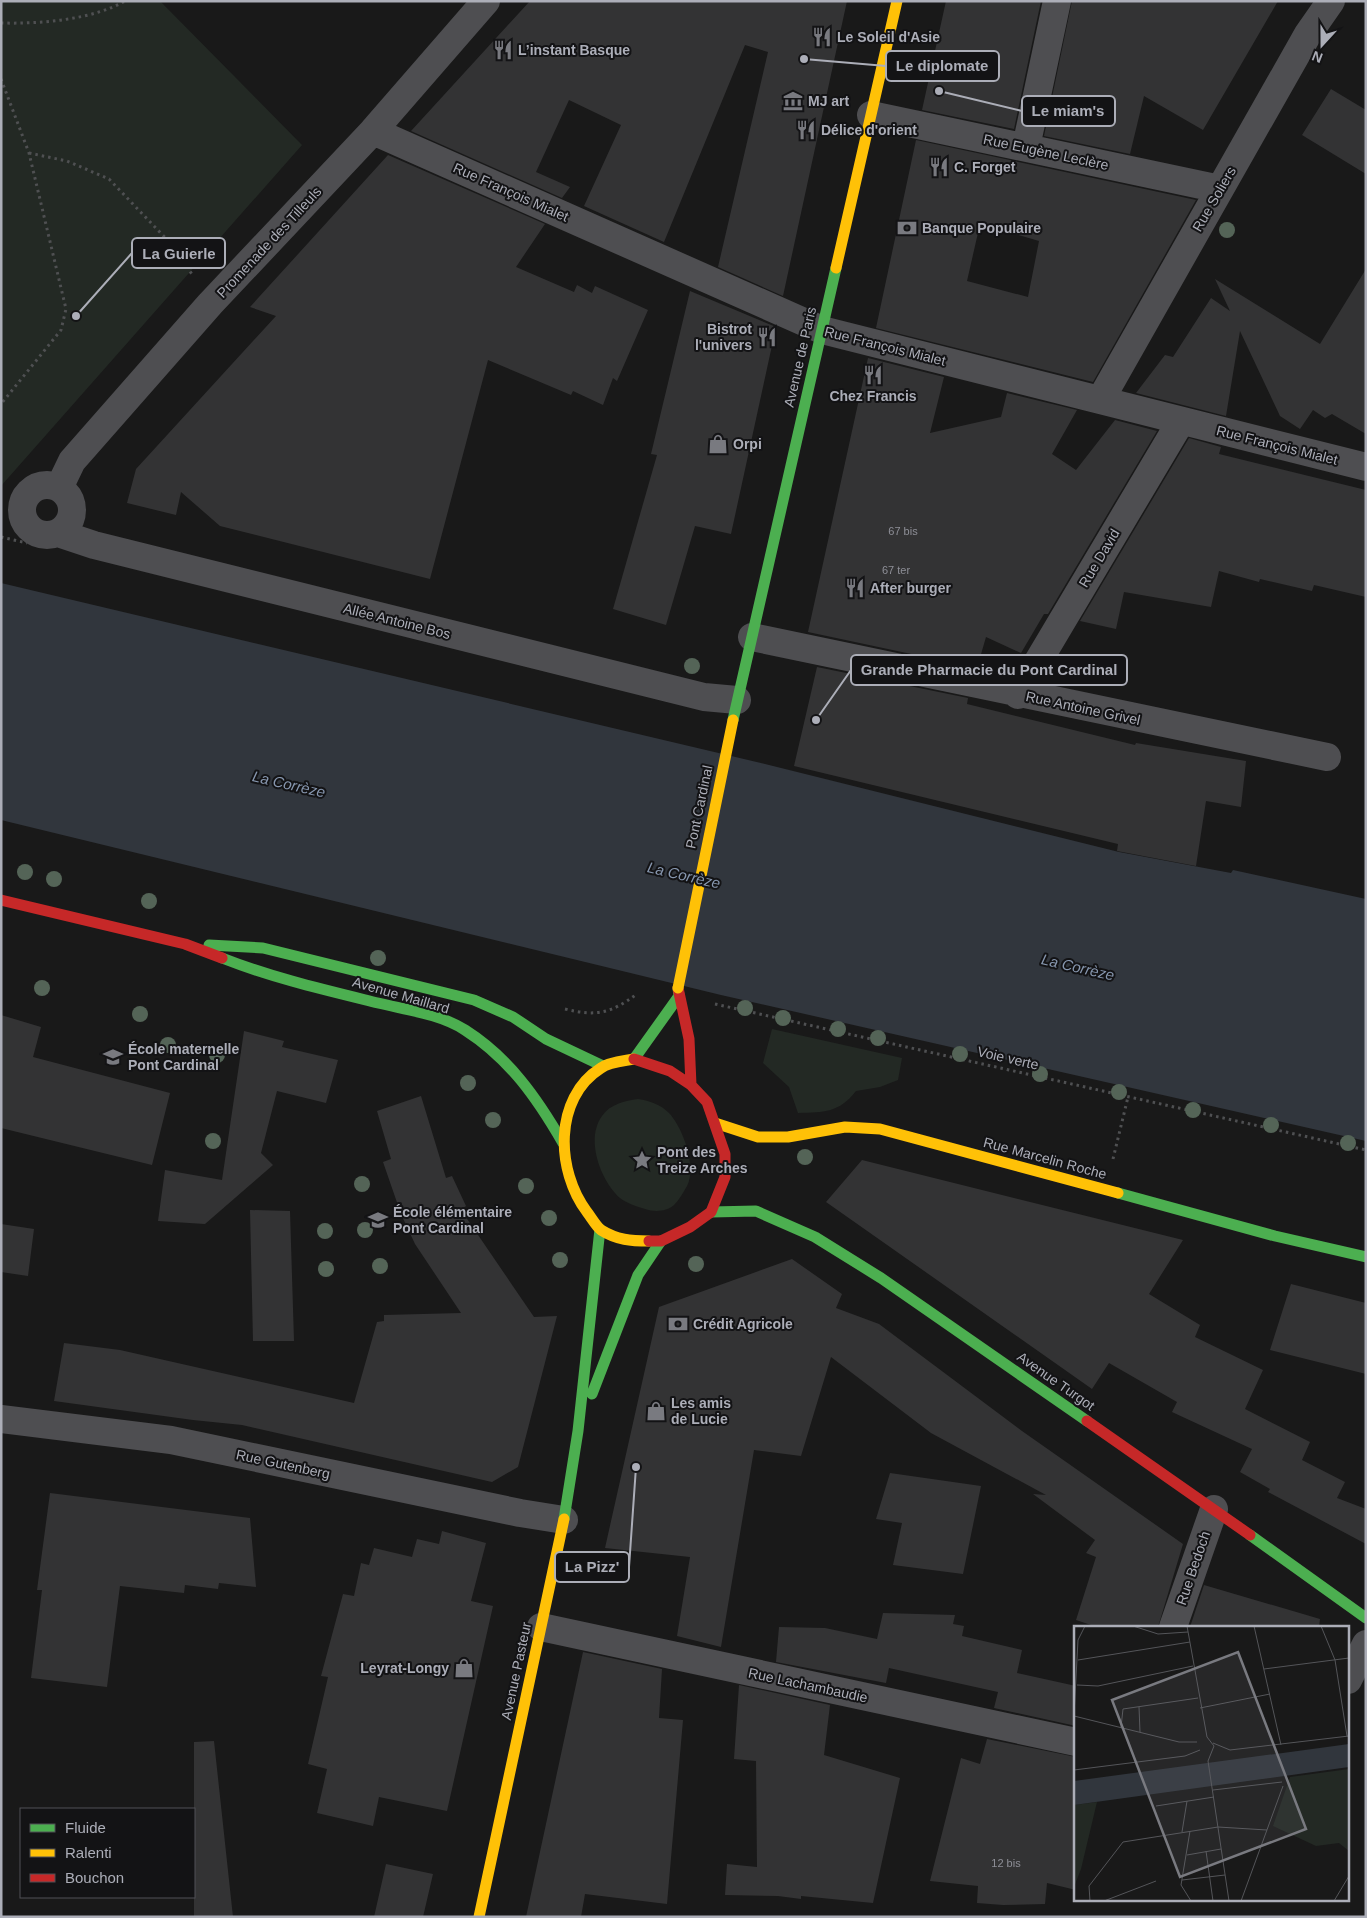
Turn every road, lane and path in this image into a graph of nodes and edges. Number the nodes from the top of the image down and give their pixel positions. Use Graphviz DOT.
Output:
graph roads {
  1 [pos="125,1"];
  2 [pos="486,1"];
  3 [pos="897,1"];
  4 [pos="1057,1"];
  5 [pos="1330,1"];
  6 [pos="1,23"];
  7 [pos="1,78"];
  8 [pos="871,115"];
  9 [pos="372,131"];
  10 [pos="1026,147"];
  11 [pos="29,153"];
  12 [pos="1220,189"];
  13 [pos="210,304"];
  14 [pos="822,330"];
  15 [pos="1101,399"];
  16 [pos="1,404"];
  17 [pos="1181,421"];
  18 [pos="1366,467"];
  19 [pos="59,488"];
  20 [pos="58,534"];
  21 [pos="752,637"];
  22 [pos="1018,694"];
  23 [pos="735,710"];
  24 [pos="1327,758"];
  25 [pos="1,900"];
  26 [pos="185,944"];
  27 [pos="678,992"];
  28 [pos="602,1014"];
  29 [pos="634,1059"];
  30 [pos="603,1066"];
  31 [pos="691,1085"];
  32 [pos="715,1123"];
  33 [pos="563,1143"];
  34 [pos="1366,1150"];
  35 [pos="711,1212"];
  36 [pos="600,1229"];
  37 [pos="661,1241"];
  38 [pos="1366,1257"];
  39 [pos="1,1419"];
  40 [pos="578,1430"];
  41 [pos="1214,1509"];
  42 [pos="564,1520"];
  43 [pos="1366,1618"];
  44 [pos="1173,1626"];
  45 [pos="540,1627"];
  46 [pos="1366,1644"];
  47 [pos="1350,1676"];
  48 [pos="1074,1742"];
  49 [pos="480,1917"];
  1 -- 6 [label="path"];
  2 -- 9 [label="street, Promenade des Tilleuls"];
  3 -- 8 [label="main road, Avenue de Paris"];
  4 -- 10 [label="street"];
  5 -- 12 [label="street, Rue Soliers"];
  7 -- 11 [label="path"];
  8 -- 10 [label="street, Rue Eugène Leclère"];
  8 -- 14 [label="main road, Avenue de Paris"];
  9 -- 13 [label="street, Promenade des Tilleuls"];
  9 -- 14 [label="street, Rue François Mialet"];
  10 -- 12 [label="street, Rue Eugène Leclère"];
  11 -- 13 [label="path"];
  11 -- 16 [label="path"];
  12 -- 15 [label="street, Rue Soliers"];
  13 -- 19 [label="street, Promenade des Tilleuls"];
  14 -- 15 [label="street, Rue François Mialet"];
  14 -- 21 [label="main road, Avenue de Paris"];
  15 -- 17 [label="street, Rue François Mialet"];
  17 -- 18 [label="street, Rue François Mialet"];
  17 -- 22 [label="street, Rue David"];
  19 -- 20 [label="street"];
  19 -- 20 [label="street"];
  20 -- 23 [label="street, Allée Antoine Bos"];
  21 -- 22 [label="street, Rue Antoine Grivel"];
  21 -- 23 [label="main road, Avenue de Paris"];
  22 -- 24 [label="street, Rue Antoine Grivel"];
  23 -- 27 [label="main road, Pont Cardinal, bridge"];
  25 -- 26 [label="main road, Avenue Maillard"];
  26 -- 30 [label="main road, Avenue Maillard"];
  26 -- 33 [label="main road, Avenue Maillard"];
  27 -- 28 [label="path, Voie verte"];
  27 -- 29 [label="main road"];
  27 -- 31 [label="main road"];
  27 -- 34 [label="path, Voie verte"];
  29 -- 30 [label="main road"];
  29 -- 31 [label="main road"];
  30 -- 33 [label="main road"];
  31 -- 32 [label="main road"];
  32 -- 35 [label="main road"];
  32 -- 38 [label="main road, Rue Marcelin Roche"];
  33 -- 36 [label="main road"];
  35 -- 37 [label="main road"];
  35 -- 41 [label="main road, Avenue Turgot"];
  36 -- 37 [label="main road"];
  36 -- 40 [label="main road, Avenue Pasteur"];
  37 -- 40 [label="main road, Avenue Pasteur"];
  39 -- 42 [label="street, Rue Gutenberg"];
  40 -- 42 [label="main road, Avenue Pasteur"];
  41 -- 43 [label="main road, Avenue Turgot"];
  41 -- 44 [label="street, Rue Bedoch"];
  42 -- 45 [label="main road, Avenue Pasteur"];
  45 -- 48 [label="street, Rue Lachambaudie"];
  45 -- 49 [label="main road, Avenue Pasteur"];
  46 -- 47 [label="street"];
}
